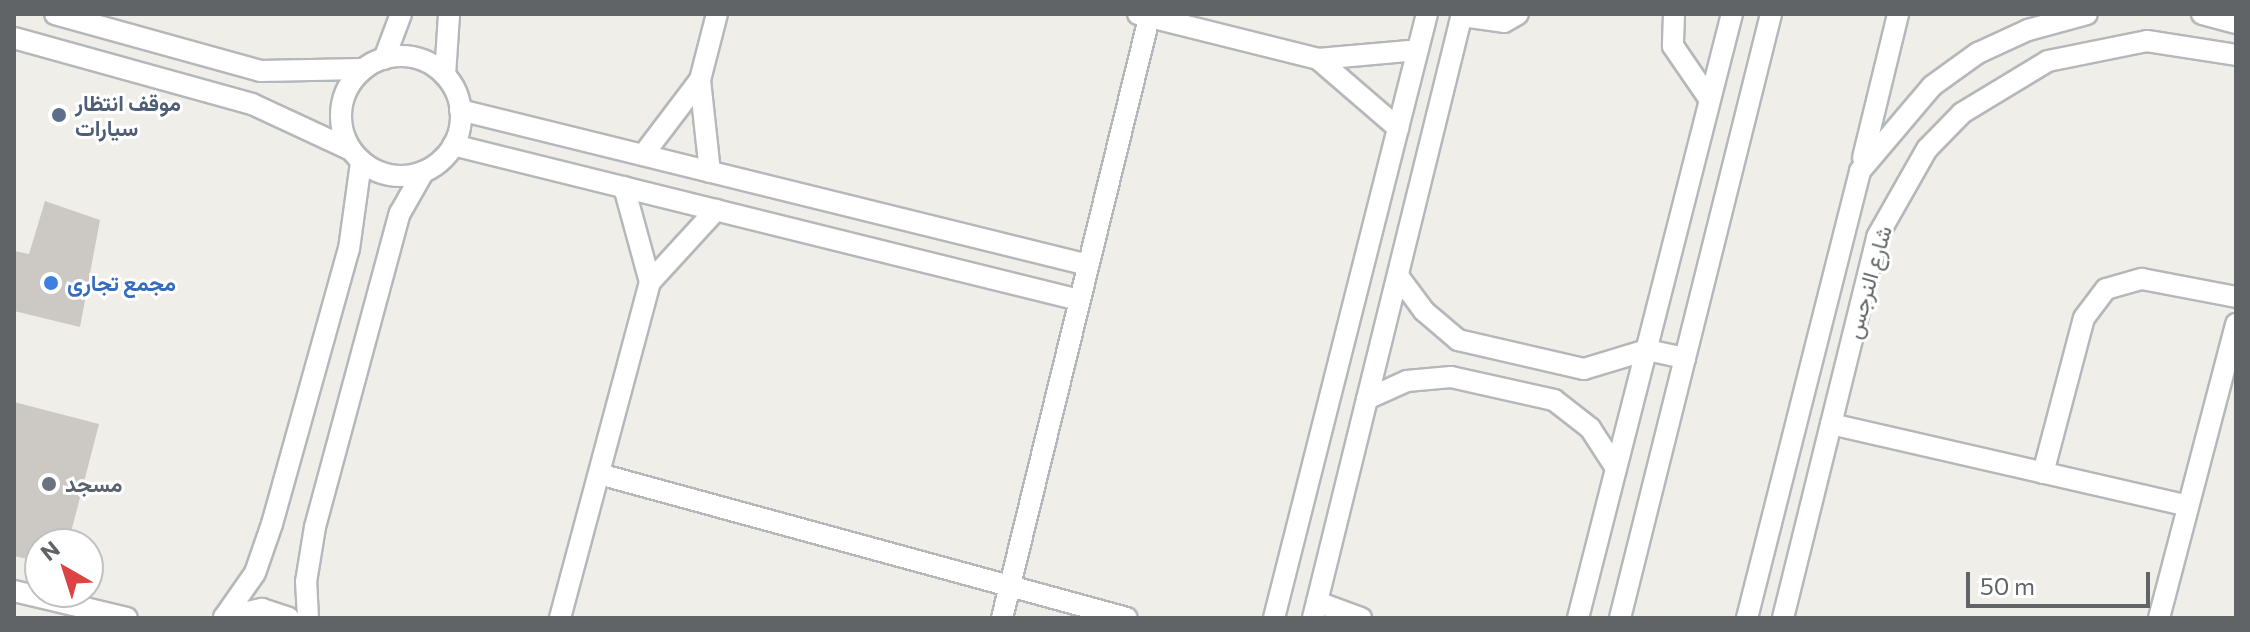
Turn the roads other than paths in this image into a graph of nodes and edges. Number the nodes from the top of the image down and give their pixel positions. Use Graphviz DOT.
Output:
graph roads {
  1 [pos="55,14"];
  2 [pos="401,14"];
  3 [pos="449,14"];
  4 [pos="717,14"];
  5 [pos="1427,14"];
  6 [pos="1518,14"];
  7 [pos="1674,14"];
  8 [pos="1732,14"];
  9 [pos="1771,14"];
  10 [pos="1898,14"];
  11 [pos="2087,14"];
  12 [pos="2202,14"];
  13 [pos="1145,15"];
  14 [pos="1462,15"];
  15 [pos="2236,23"];
  16 [pos="14,38"];
  17 [pos="1418,50"];
  18 [pos="2236,55"];
  19 [pos="384,59"];
  20 [pos="1318,59"];
  21 [pos="363,69"];
  22 [pos="445,75"];
  23 [pos="700,80"];
  24 [pos="1710,100"];
  25 [pos="460,110"];
  26 [pos="1398,128"];
  27 [pos="453,145"];
  28 [pos="643,155"];
  29 [pos="356,156"];
  30 [pos="424,171"];
  31 [pos="1860,171"];
  32 [pos="710,172"];
  33 [pos="624,187"];
  34 [pos="716,210"];
  35 [pos="1088,265"];
  36 [pos="1398,276"];
  37 [pos="650,282"];
  38 [pos="2236,297"];
  39 [pos="1079,300"];
  40 [pos="2236,324"];
  41 [pos="1647,350"];
  42 [pos="1685,358"];
  43 [pos="1367,399"];
  44 [pos="1831,424"];
  45 [pos="1616,468"];
  46 [pos="2043,473"];
  47 [pos="599,474"];
  48 [pos="2188,506"];
  49 [pos="1010,586"];
  50 [pos="14,591"];
  51 [pos="1315,610"];
  52 [pos="1276,611"];
  53 [pos="223,617"];
  54 [pos="127,618"];
  55 [pos="289,618"];
  56 [pos="308,618"];
  57 [pos="560,618"];
  58 [pos="1002,618"];
  59 [pos="1127,618"];
  60 [pos="1254,618"];
  61 [pos="1361,618"];
  62 [pos="1578,618"];
  63 [pos="1620,618"];
  64 [pos="1748,618"];
  65 [pos="1783,618"];
  66 [pos="2159,618"];
  1 -- 21 [label="street"];
  2 -- 19 [label="street"];
  3 -- 22 [label="street"];
  4 -- 23 [label="street"];
  5 -- 17 [label="street"];
  6 -- 14 [label="street"];
  7 -- 24 [label="street"];
  8 -- 24 [label="street"];
  9 -- 42 [label="street"];
  10 -- 31 [label="street"];
  11 -- 31 [label="street, شارع النرجس"];
  12 -- 15 [label="street"];
  13 -- 20 [label="street"];
  13 -- 35 [label="street"];
  14 -- 36 [label="street"];
  16 -- 29 [label="street"];
  17 -- 20 [label="street"];
  17 -- 26 [label="street"];
  18 -- 44 [label="street, شارع النرجس"];
  19 -- 21 [label="street"];
  19 -- 22 [label="street"];
  20 -- 26 [label="street"];
  21 -- 29 [label="street"];
  22 -- 25 [label="street"];
  23 -- 28 [label="street"];
  23 -- 32 [label="street"];
  24 -- 41 [label="street"];
  25 -- 27 [label="street"];
  25 -- 28 [label="street"];
  26 -- 52 [label="street"];
  27 -- 30 [label="street"];
  27 -- 33 [label="street"];
  28 -- 32 [label="street"];
  29 -- 30 [label="street"];
  29 -- 53 [label="street"];
  30 -- 56 [label="street"];
  31 -- 64 [label="street, شارع النرجس"];
  32 -- 35 [label="street"];
  33 -- 34 [label="street"];
  33 -- 37 [label="street"];
  34 -- 37 [label="street"];
  34 -- 39 [label="street"];
  35 -- 39 [label="street"];
  36 -- 41 [label="street"];
  36 -- 43 [label="street"];
  37 -- 47 [label="street"];
  38 -- 46 [label="street"];
  39 -- 49 [label="street"];
  40 -- 48 [label="street"];
  41 -- 42 [label="street"];
  41 -- 45 [label="street"];
  42 -- 63 [label="street"];
  43 -- 45 [label="street"];
  43 -- 51 [label="street"];
  44 -- 46 [label="street"];
  44 -- 65 [label="street, شارع النرجس"];
  45 -- 62 [label="street"];
  46 -- 48 [label="street"];
  47 -- 49 [label="street"];
  47 -- 57 [label="street"];
  48 -- 66 [label="street"];
  49 -- 58 [label="street"];
  49 -- 59 [label="street"];
  50 -- 54 [label="street"];
  51 -- 61 [label="street"];
  52 -- 60 [label="street"];
  53 -- 55 [label="street"];
}
